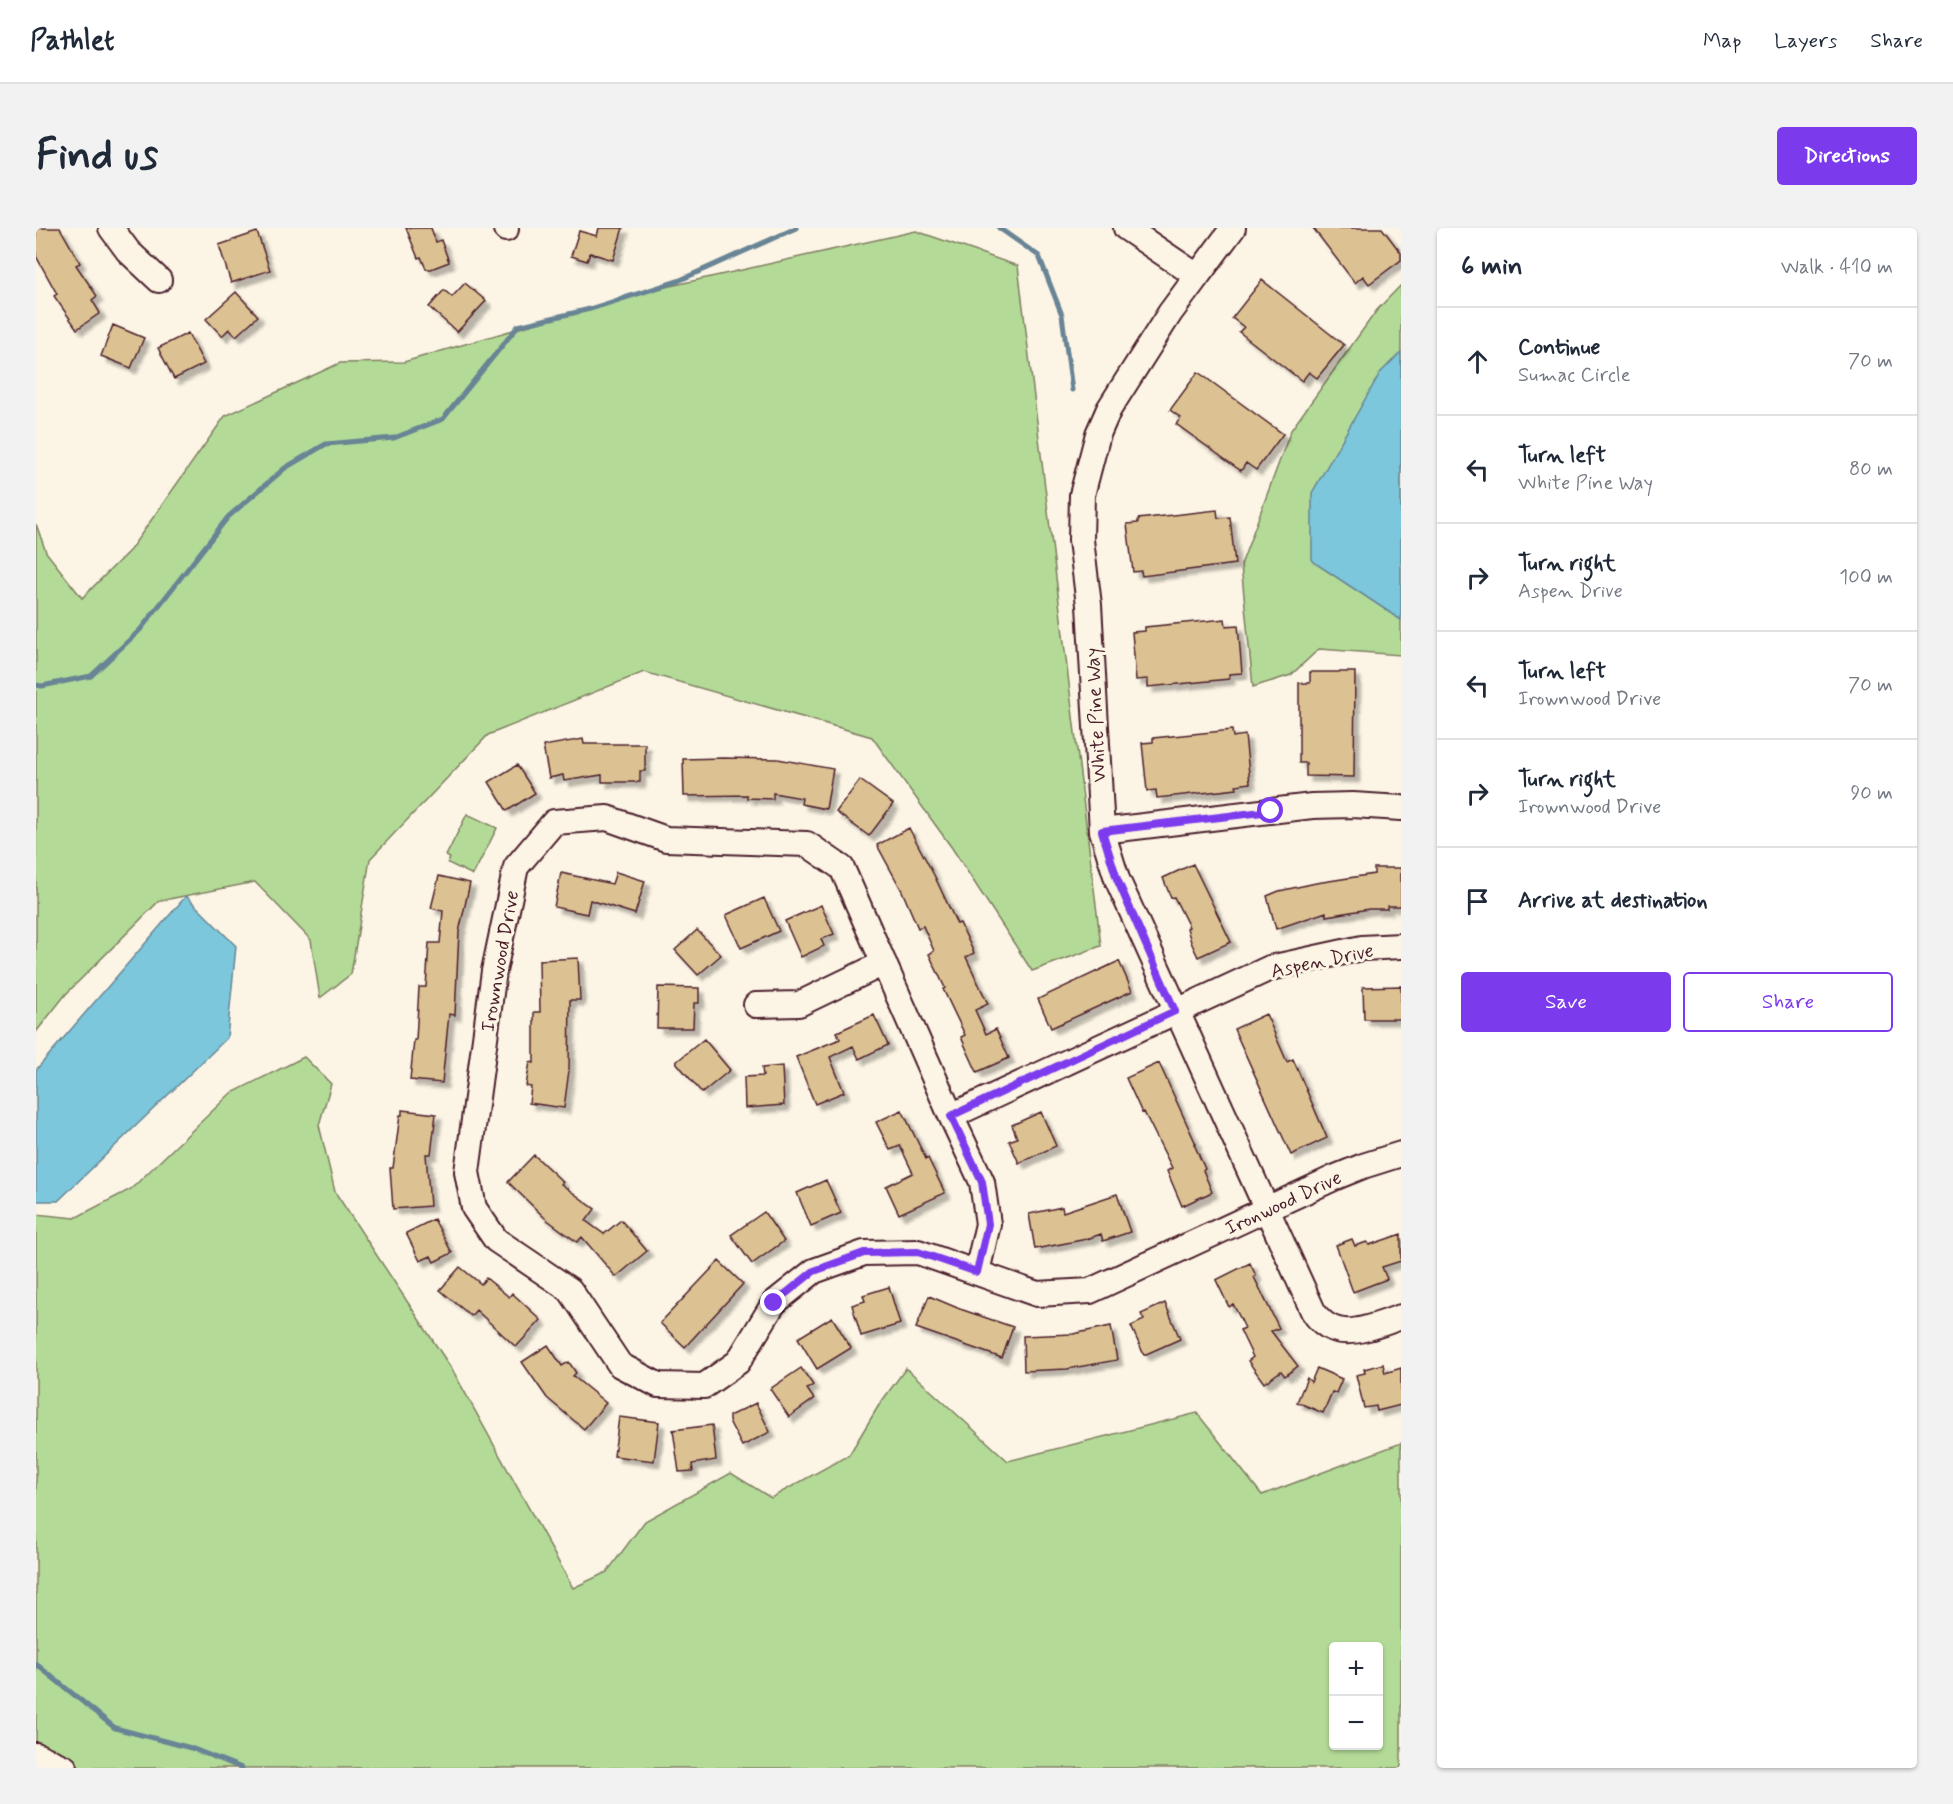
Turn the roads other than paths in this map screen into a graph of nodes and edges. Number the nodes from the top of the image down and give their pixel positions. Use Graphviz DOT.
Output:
graph roads {
  1 [pos="111,228"];
  2 [pos="1126,228"];
  3 [pos="1233,228"];
  4 [pos="1197,276"];
  5 [pos="159,280"];
  6 [pos="1401,808"];
  7 [pos="1102,831"];
  8 [pos="1401,946"];
  9 [pos="884,963"];
  10 [pos="756,1005"];
  11 [pos="1175,1011"];
  12 [pos="951,1116"];
  13 [pos="1401,1154"];
  14 [pos="1267,1209"];
  15 [pos="1168,1256"];
  16 [pos="977,1272"];
  17 [pos="1401,1317"];
  18 [pos="36,1755"];
  19 [pos="65,1768"];
  1 -- 5 [label="street"];
  2 -- 4 [label="street"];
  3 -- 4 [label="street, White Pine Way"];
  4 -- 7 [label="street, White Pine Way"];
  6 -- 7 [label="street"];
  7 -- 11 [label="street, White Pine Way"];
  8 -- 11 [label="street, Aspen Drive"];
  9 -- 10 [label="street"];
  9 -- 12 [label="street, Irownwood Drive"];
  9 -- 16 [label="street, Irownwood Drive"];
  11 -- 12 [label="street, Aspen Drive"];
  11 -- 14 [label="street, White Pine Way"];
  12 -- 16 [label="street, Irownwood Drive"];
  13 -- 14 [label="street, Ironwood Drive"];
  14 -- 15 [label="street, Ironwood Drive"];
  14 -- 17 [label="street, White Pine Way"];
  15 -- 16 [label="street, Irownwood Drive"];
  18 -- 19 [label="street"];
}
